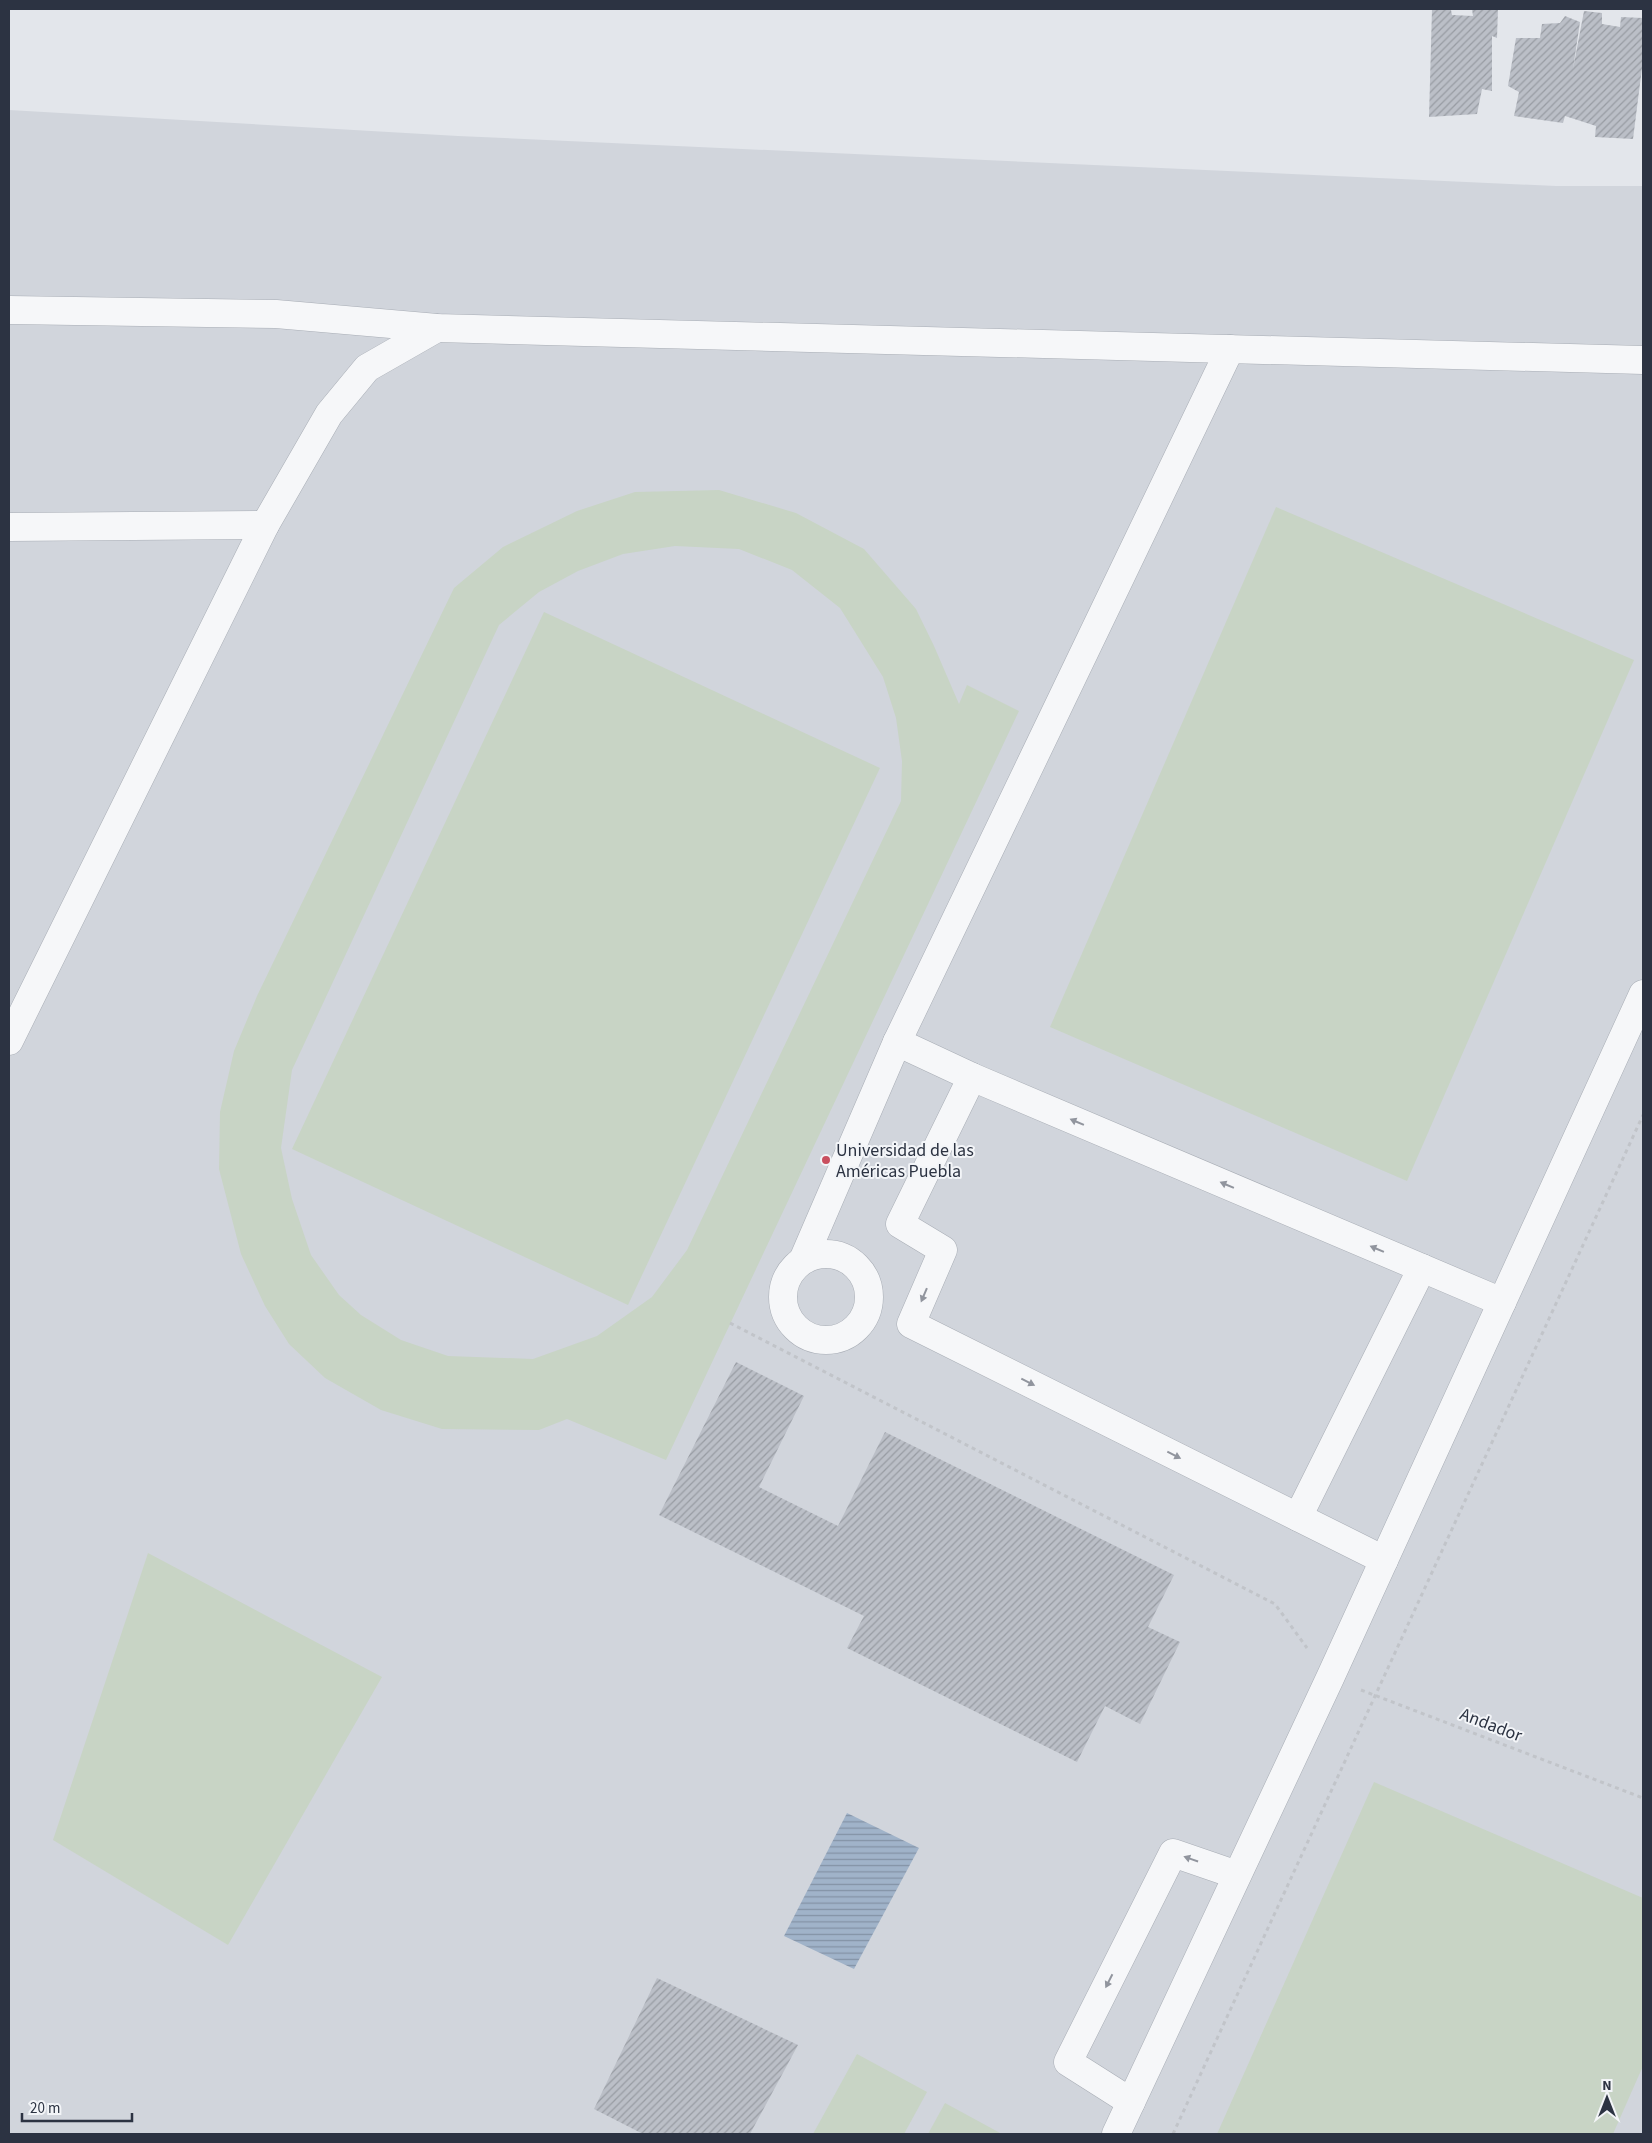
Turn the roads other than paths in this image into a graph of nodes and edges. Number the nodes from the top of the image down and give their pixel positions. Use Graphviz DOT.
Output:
graph roads {
  1 [pos="9,310"];
  2 [pos="437,328"];
  3 [pos="1230,349"];
  4 [pos="1643,360"];
  5 [pos="265,525"];
  6 [pos="9,527"];
  7 [pos="1643,994"];
  8 [pos="9,1041"];
  9 [pos="897,1042"];
  10 [pos="972,1078"];
  11 [pos="802,1260"];
  12 [pos="1422,1268"];
  13 [pos="1502,1302"];
  14 [pos="1298,1517"];
  15 [pos="1384,1560"];
  16 [pos="1237,1875"];
  17 [pos="1132,2102"];
  18 [pos="1116,2134"];
  1 -- 2 [label="street"];
  2 -- 3 [label="street"];
  2 -- 5 [label="street"];
  3 -- 4 [label="street"];
  3 -- 9 [label="street"];
  5 -- 6 [label="street"];
  5 -- 8 [label="street"];
  7 -- 13 [label="street"];
  9 -- 10 [label="street"];
  9 -- 11 [label="street"];
  12 -- 10 [label="street, one-way"];
  10 -- 14 [label="street, one-way"];
  12 -- 13 [label="street"];
  12 -- 14 [label="street"];
  13 -- 15 [label="street"];
  14 -- 15 [label="street"];
  15 -- 16 [label="street"];
  16 -- 17 [label="street"];
  16 -- 17 [label="street, one-way"];
  17 -- 18 [label="street"];
}
